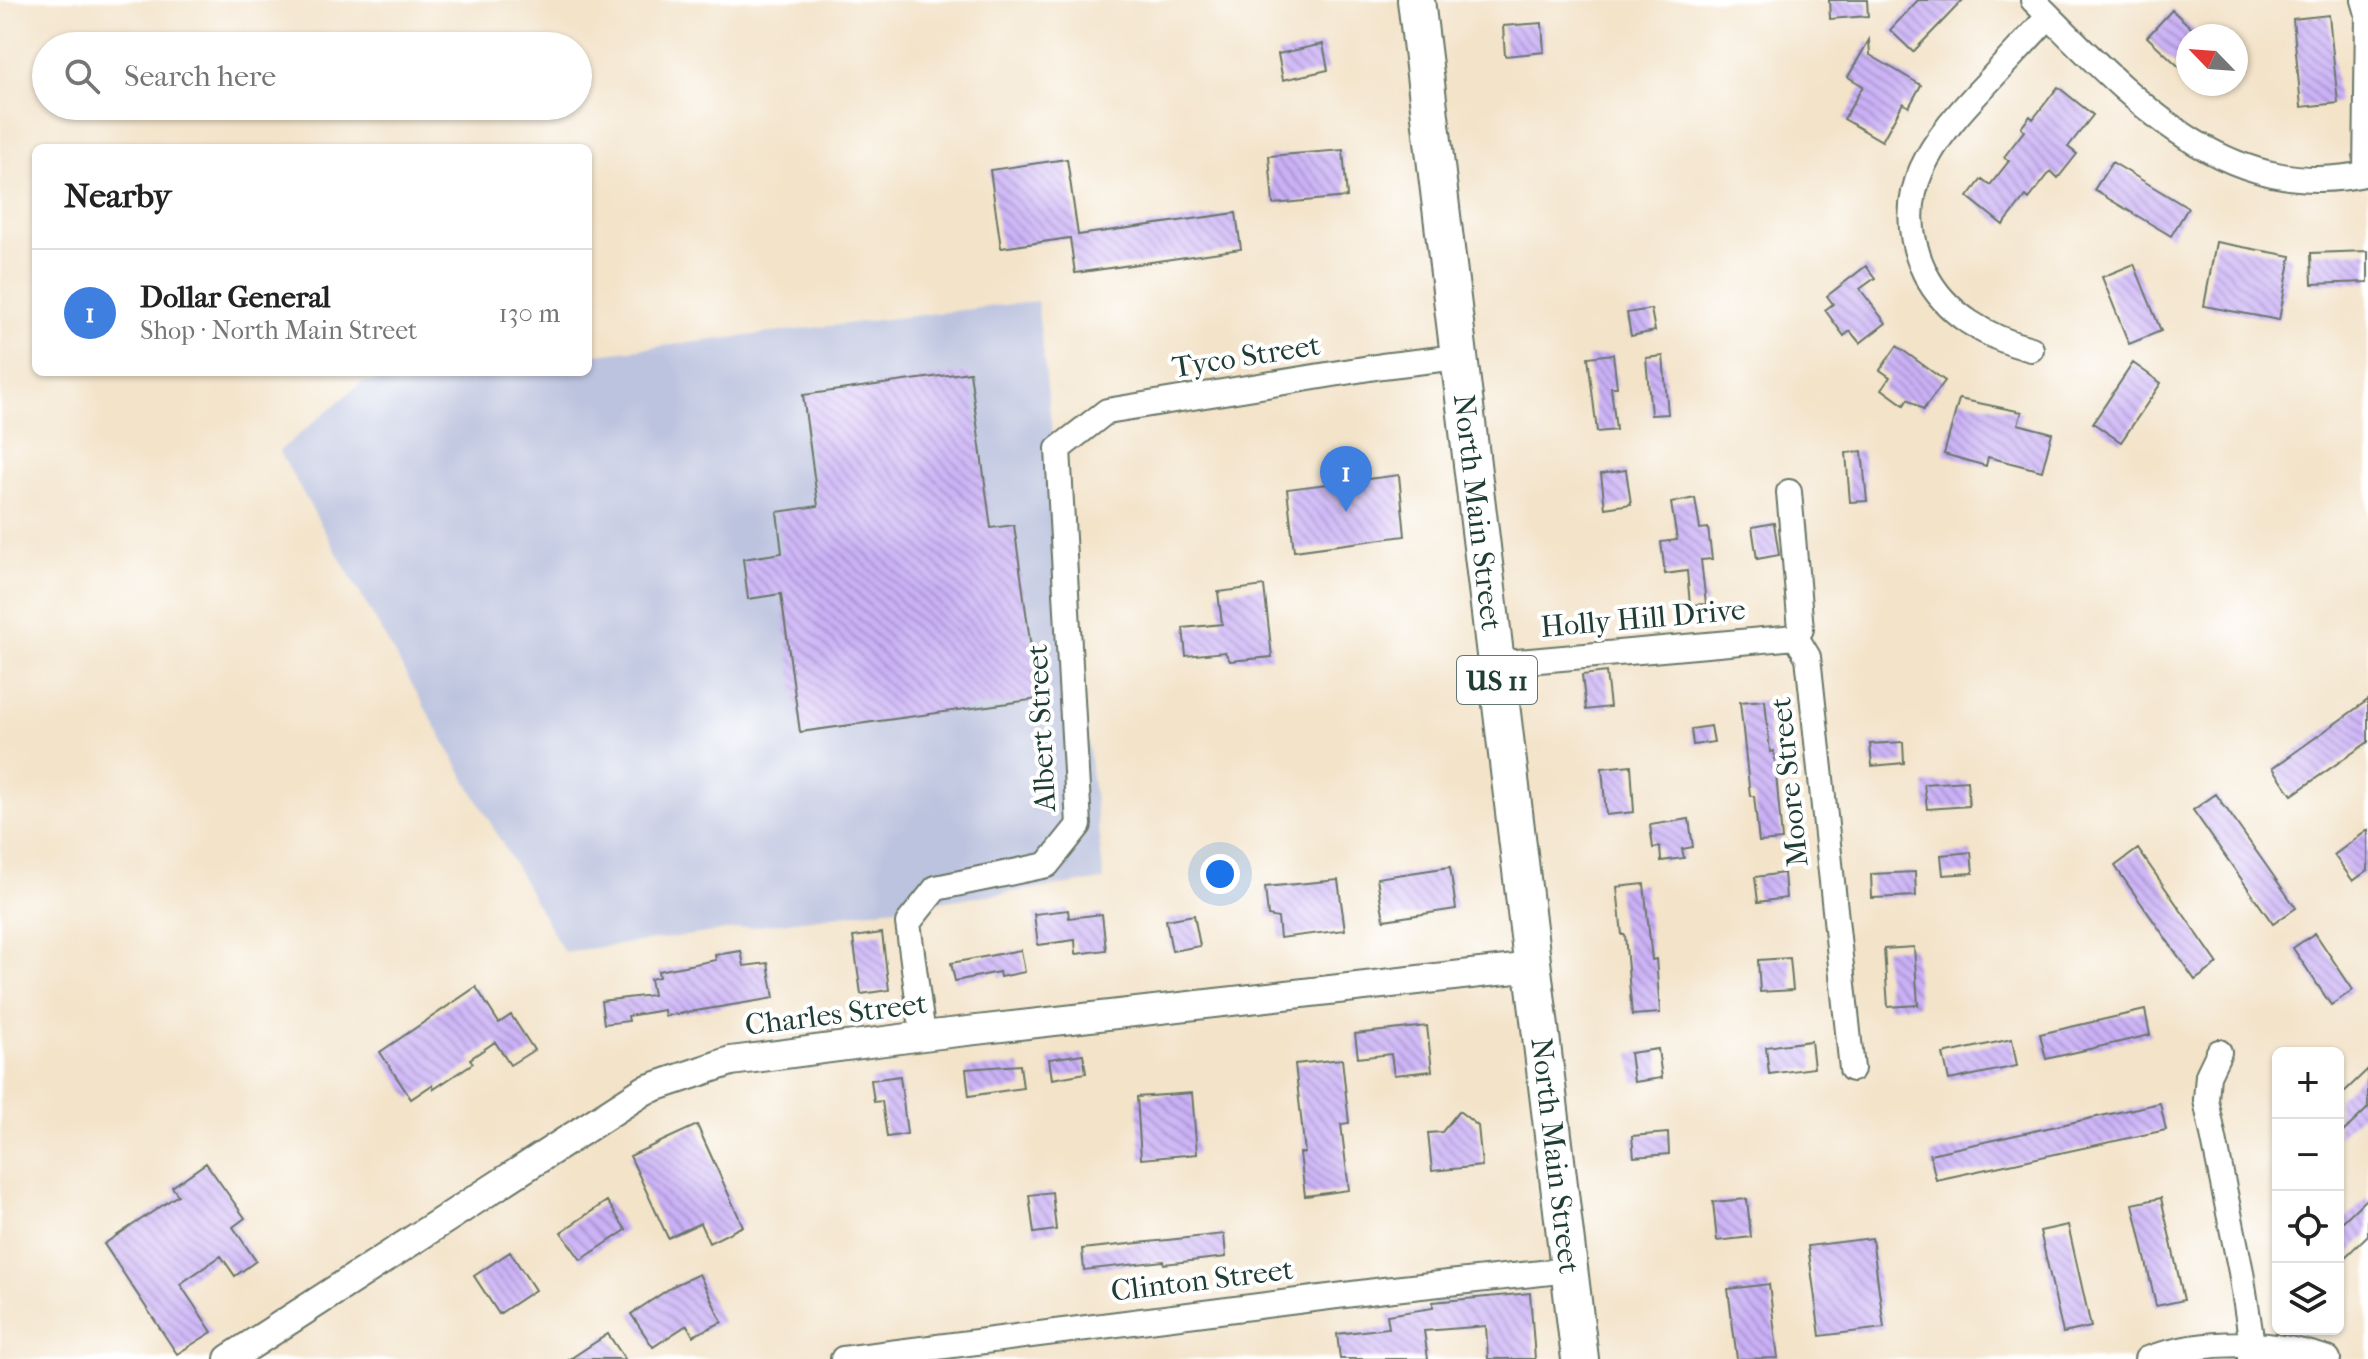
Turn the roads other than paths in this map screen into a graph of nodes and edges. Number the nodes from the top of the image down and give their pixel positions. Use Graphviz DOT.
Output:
graph roads {
  1 [pos="1416,0"];
  2 [pos="2364,0"];
  3 [pos="2041,8"];
  4 [pos="2367,173"];
  5 [pos="2031,349"];
  6 [pos="1458,357"];
  7 [pos="1058,449"];
  8 [pos="1789,492"];
  9 [pos="1796,637"];
  10 [pos="1495,664"];
  11 [pos="1533,967"];
  12 [pos="923,1036"];
  13 [pos="2219,1052"];
  14 [pos="1852,1069"];
  15 [pos="1569,1270"];
  16 [pos="2251,1351"];
  17 [pos="229,1359"];
  18 [pos="843,1359"];
  19 [pos="1580,1359"];
  20 [pos="2147,1359"];
  21 [pos="2328,1359"];
  1 -- 6 [label="main road, North Main Street / US 11"];
  2 -- 4 [label="street"];
  3 -- 4 [label="street"];
  3 -- 5 [label="street"];
  6 -- 7 [label="street, Tyco Street"];
  6 -- 10 [label="main road, North Main Street / US 11"];
  7 -- 12 [label="street, Albert Street"];
  8 -- 9 [label="street, Moore Street"];
  9 -- 10 [label="street, Holly Hill Drive"];
  9 -- 14 [label="street, Moore Street"];
  10 -- 11 [label="main road, North Main Street / US 11"];
  11 -- 12 [label="street, Charles Street"];
  11 -- 15 [label="main road, North Main Street / US 11"];
  12 -- 17 [label="street, Charles Street"];
  13 -- 16 [label="street"];
  15 -- 18 [label="street, Clinton Street"];
  15 -- 19 [label="main road, North Main Street / US 11"];
  16 -- 20 [label="street"];
  16 -- 21 [label="street"];
}
